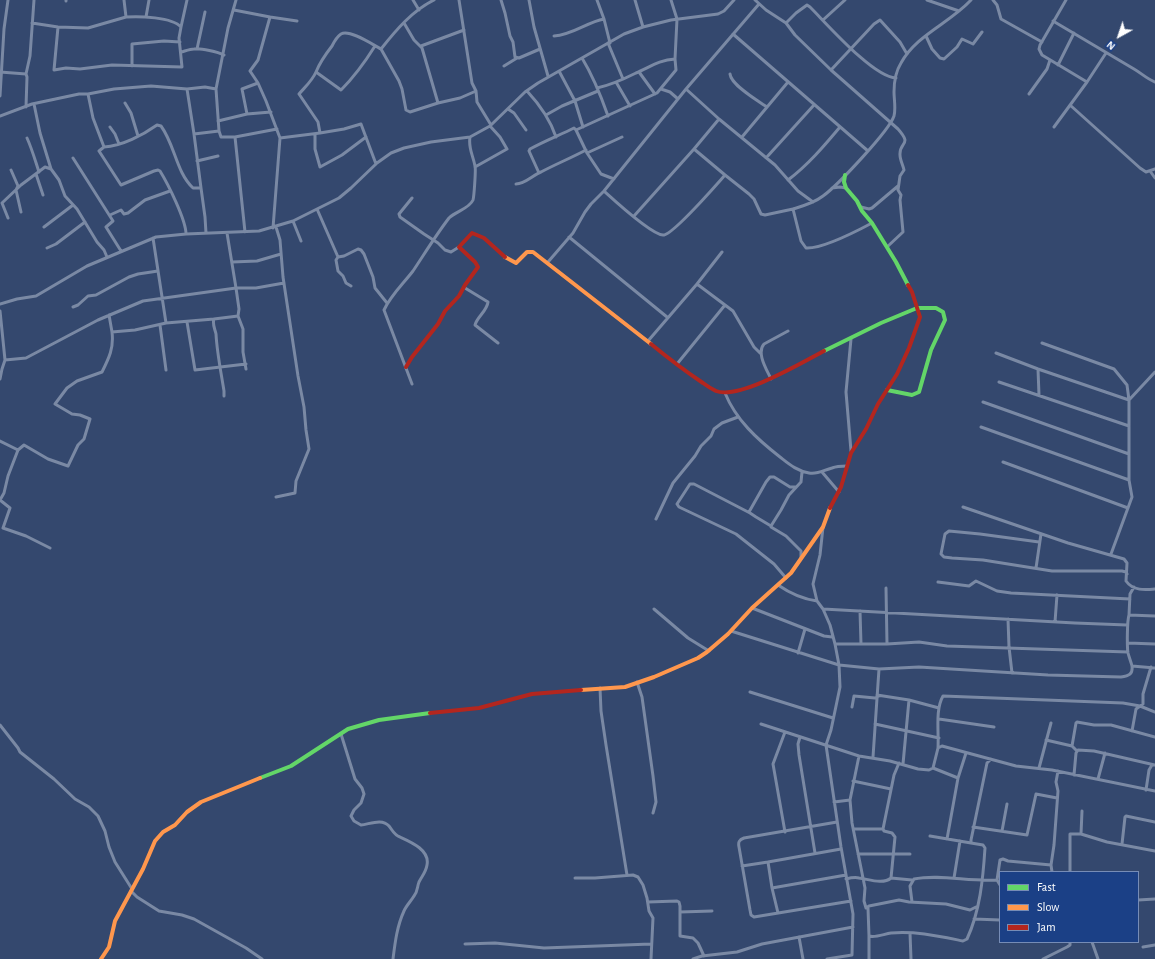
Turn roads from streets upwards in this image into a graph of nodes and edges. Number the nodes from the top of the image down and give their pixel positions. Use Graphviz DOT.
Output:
graph roads {
  1 [pos="8,0"];
  2 [pos="34,0"];
  3 [pos="124,0"];
  4 [pos="149,0"];
  5 [pos="182,0"];
  6 [pos="236,0"];
  7 [pos="413,0"];
  8 [pos="434,0"];
  9 [pos="459,0"];
  10 [pos="501,0"];
  11 [pos="529,0"];
  12 [pos="597,0"];
  13 [pos="635,0"];
  14 [pos="671,0"];
  15 [pos="734,0"];
  16 [pos="755,0"];
  17 [pos="845,0"];
  18 [pos="927,0"];
  19 [pos="971,0"];
  20 [pos="993,0"];
  21 [pos="1066,0"];
  22 [pos="187,1"];
  23 [pos="759,4"];
  24 [pos="234,10"];
  25 [pos="419,10"];
  26 [pos="959,11"];
  27 [pos="205,12"];
  28 [pos="126,17"];
  29 [pos="146,17"];
  30 [pos="270,17"];
  31 [pos="604,19"];
  32 [pos="677,19"];
  33 [pos="297,20"];
  34 [pos="823,20"];
  35 [pos="1054,21"];
  36 [pos="32,23"];
  37 [pos="404,23"];
  38 [pos="786,23"];
  39 [pos="58,27"];
  40 [pos="181,27"];
  41 [pos="642,27"];
  42 [pos="464,30"];
  43 [pos="982,32"];
  44 [pos="1074,33"];
  45 [pos="733,34"];
  46 [pos="554,36"];
  47 [pos="926,36"];
  48 [pos="180,42"];
  49 [pos="1042,42"];
  50 [pos="609,43"];
  51 [pos="375,46"];
  52 [pos="421,46"];
  53 [pos="196,49"];
  54 [pos="381,49"];
  55 [pos="540,49"];
  56 [pos="851,49"];
  57 [pos="181,52"];
  58 [pos="1106,53"];
  59 [pos="224,54"];
  60 [pos="907,54"];
  61 [pos="517,58"];
  62 [pos="582,58"];
  63 [pos="675,59"];
  64 [pos="1050,60"];
  65 [pos="1058,64"];
  66 [pos="132,66"];
  67 [pos="504,66"];
  68 [pos="831,70"];
  69 [pos="559,71"];
  70 [pos="0,72"];
  71 [pos="316,72"];
  72 [pos="639,72"];
  73 [pos="26,74"];
  74 [pos="730,74"];
  75 [pos="548,76"];
  76 [pos="896,78"];
  77 [pos="623,79"];
  78 [pos="616,82"];
  79 [pos="788,82"];
  80 [pos="1087,82"];
  81 [pos="1155,82"];
  82 [pos="258,83"];
  83 [pos="187,88"];
  84 [pos="216,89"];
  85 [pos="686,89"];
  86 [pos="598,90"];
  87 [pos="661,90"];
  88 [pos="476,91"];
  89 [pos="527,91"];
  90 [pos="88,94"];
  91 [pos="655,94"];
  92 [pos="1029,94"];
  93 [pos="0,96"];
  94 [pos="678,99"];
  95 [pos="575,101"];
  96 [pos="438,102"];
  97 [pos="125,103"];
  98 [pos="34,104"];
  99 [pos="814,105"];
  100 [pos="1070,105"];
  101 [pos="630,106"];
  102 [pos="26,107"];
  103 [pos="768,107"];
  104 [pos="508,109"];
  105 [pos="271,112"];
  106 [pos="247,114"];
  107 [pos="546,115"];
  108 [pos="0,116"];
  109 [pos="608,116"];
  110 [pos="719,119"];
  111 [pos="218,121"];
  112 [pos="891,123"];
  113 [pos="491,126"];
  114 [pos="110,127"];
  115 [pos="583,127"];
  116 [pos="840,127"];
  117 [pos="1054,127"];
  118 [pos="277,130"];
  119 [pos="526,130"];
  120 [pos="576,130"];
  121 [pos="219,131"];
  122 [pos="320,133"];
  123 [pos="194,134"];
  124 [pos="315,134"];
  125 [pos="138,136"];
  126 [pos="235,137"];
  127 [pos="470,137"];
  128 [pos="556,137"];
  129 [pos="622,137"];
  130 [pos="742,137"];
  131 [pos="27,138"];
  132 [pos="280,138"];
  133 [pos="366,138"];
  134 [pos="119,144"];
  135 [pos="104,147"];
  136 [pos="694,149"];
  137 [pos="868,151"];
  138 [pos="587,152"];
  139 [pos="218,156"];
  140 [pos="73,158"];
  141 [pos="766,158"];
  142 [pos="197,160"];
  143 [pos="376,164"];
  144 [pos="476,167"];
  145 [pos="51,169"];
  146 [pos="1155,169"];
  147 [pos="11,170"];
  148 [pos="1150,171"];
  149 [pos="38,173"];
  150 [pos="538,173"];
  151 [pos="725,175"];
  152 [pos="845,175"];
  153 [pos="1155,178"];
  154 [pos="614,179"];
  155 [pos="788,180"];
  156 [pos="516,184"];
  157 [pos="898,186"];
  158 [pos="201,188"];
  159 [pos="832,188"];
  160 [pos="846,188"];
  161 [pos="16,190"];
  162 [pos="170,191"];
  163 [pos="604,191"];
  164 [pos="43,196"];
  165 [pos="412,198"];
  166 [pos="813,202"];
  167 [pos="73,205"];
  168 [pos="860,207"];
  169 [pos="317,209"];
  170 [pos="793,209"];
  171 [pos="21,212"];
  172 [pos="110,215"];
  173 [pos="634,216"];
  174 [pos="8,218"];
  175 [pos="85,222"];
  176 [pos="293,222"];
  177 [pos="872,222"];
  178 [pos="44,227"];
  179 [pos="274,228"];
  180 [pos="245,232"];
  181 [pos="206,233"];
  182 [pos="227,233"];
  183 [pos="186,234"];
  184 [pos="569,237"];
  185 [pos="153,238"];
  186 [pos="433,240"];
  187 [pos="301,241"];
  188 [pos="459,247"];
  189 [pos="887,247"];
  190 [pos="47,248"];
  191 [pos="121,251"];
  192 [pos="722,252"];
  193 [pos="281,254"];
  194 [pos="107,257"];
  195 [pos="338,257"];
  196 [pos="232,262"];
  197 [pos="548,262"];
  198 [pos="158,271"];
  199 [pos="284,283"];
  200 [pos="697,284"];
  201 [pos="351,286"];
  202 [pos="236,288"];
  203 [pos="465,288"];
  204 [pos="163,298"];
  205 [pos="387,303"];
  206 [pos="0,304"];
  207 [pos="725,305"];
  208 [pos="73,307"];
  209 [pos="917,308"];
  210 [pos="0,311"];
  211 [pos="110,316"];
  212 [pos="238,316"];
  213 [pos="667,317"];
  214 [pos="214,319"];
  215 [pos="187,322"];
  216 [pos="166,323"];
  217 [pos="160,326"];
  218 [pos="788,331"];
  219 [pos="112,332"];
  220 [pos="851,339"];
  221 [pos="648,342"];
  222 [pos="498,343"];
  223 [pos="1042,343"];
  224 [pos="760,353"];
  225 [pos="996,353"];
  226 [pos="5,360"];
  227 [pos="246,364"];
  228 [pos="677,364"];
  229 [pos="220,367"];
  230 [pos="406,367"];
  231 [pos="246,369"];
  232 [pos="1038,369"];
  233 [pos="166,370"];
  234 [pos="1155,372"];
  235 [pos="0,379"];
  236 [pos="771,379"];
  237 [pos="998,382"];
  238 [pos="412,384"];
  239 [pos="887,390"];
  240 [pos="725,393"];
  241 [pos="1039,395"];
  242 [pos="224,396"];
  243 [pos="1130,400"];
  244 [pos="983,402"];
  245 [pos="738,417"];
  246 [pos="1129,426"];
  247 [pos="981,428"];
  248 [pos="0,441"];
  249 [pos="18,450"];
  250 [pos="851,453"];
  251 [pos="1129,454"];
  252 [pos="1003,462"];
  253 [pos="847,466"];
  254 [pos="802,472"];
  255 [pos="822,472"];
  256 [pos="1129,480"];
  257 [pos="796,487"];
  258 [pos="839,492"];
  259 [pos="276,496"];
  260 [pos="0,500"];
  261 [pos="963,507"];
  262 [pos="1128,508"];
  263 [pos="749,512"];
  264 [pos="656,519"];
  265 [pos="770,526"];
  266 [pos="823,527"];
  267 [pos="1041,534"];
  268 [pos="1039,542"];
  269 [pos="50,548"];
  270 [pos="1112,554"];
  271 [pos="799,562"];
  272 [pos="1036,568"];
  273 [pos="1127,574"];
  274 [pos="786,578"];
  275 [pos="938,582"];
  276 [pos="778,584"];
  277 [pos="1134,587"];
  278 [pos="886,588"];
  279 [pos="1155,589"];
  280 [pos="1057,595"];
  281 [pos="1130,598"];
  282 [pos="818,601"];
  283 [pos="752,608"];
  284 [pos="654,609"];
  285 [pos="823,609"];
  286 [pos="860,611"];
  287 [pos="887,612"];
  288 [pos="1129,615"];
  289 [pos="1155,616"];
  290 [pos="1008,619"];
  291 [pos="1055,622"];
  292 [pos="1127,625"];
  293 [pos="806,629"];
  294 [pos="731,631"];
  295 [pos="832,637"];
  296 [pos="1128,643"];
  297 [pos="835,644"];
  298 [pos="861,644"];
  299 [pos="887,644"];
  300 [pos="1155,644"];
  301 [pos="1009,647"];
  302 [pos="709,651"];
  303 [pos="1128,652"];
  304 [pos="798,653"];
  305 [pos="839,665"];
  306 [pos="1132,666"];
  307 [pos="1153,668"];
  308 [pos="879,669"];
  309 [pos="1012,673"];
  310 [pos="637,682"];
  311 [pos="600,688"];
  312 [pos="750,692"];
  313 [pos="878,696"];
  314 [pos="909,700"];
  315 [pos="1140,706"];
  316 [pos="852,707"];
  317 [pos="939,708"];
  318 [pos="1155,712"];
  319 [pos="833,718"];
  320 [pos="939,719"];
  321 [pos="1051,723"];
  322 [pos="761,724"];
  323 [pos="875,724"];
  324 [pos="0,725"];
  325 [pos="994,727"];
  326 [pos="1132,731"];
  327 [pos="785,732"];
  328 [pos="906,732"];
  329 [pos="341,734"];
  330 [pos="800,737"];
  331 [pos="1155,737"];
  332 [pos="938,738"];
  333 [pos="1046,740"];
  334 [pos="826,745"];
  335 [pos="1072,746"];
  336 [pos="938,748"];
  337 [pos="1077,751"];
  338 [pos="966,753"];
  339 [pos="1105,753"];
  340 [pos="859,756"];
  341 [pos="873,757"];
  342 [pos="992,759"];
  343 [pos="899,763"];
  344 [pos="903,764"];
  345 [pos="1153,765"];
  346 [pos="933,768"];
  347 [pos="1039,768"];
  348 [pos="1058,771"];
  349 [pos="1074,775"];
  350 [pos="958,778"];
  351 [pos="1098,779"];
  352 [pos="854,781"];
  353 [pos="891,789"];
  354 [pos="1146,790"];
  355 [pos="1155,791"];
  356 [pos="1057,798"];
  357 [pos="850,800"];
  358 [pos="834,802"];
  359 [pos="1007,804"];
  360 [pos="1082,811"];
  361 [pos="653,813"];
  362 [pos="837,822"];
  363 [pos="1155,822"];
  364 [pos="811,827"];
  365 [pos="973,827"];
  366 [pos="854,829"];
  367 [pos="883,830"];
  368 [pos="1002,831"];
  369 [pos="785,832"];
  370 [pos="1081,834"];
  371 [pos="930,836"];
  372 [pos="946,839"];
  373 [pos="960,841"];
  374 [pos="971,842"];
  375 [pos="1122,844"];
  376 [pos="841,849"];
  377 [pos="1155,851"];
  378 [pos="815,853"];
  379 [pos="858,854"];
  380 [pos="910,854"];
  381 [pos="894,855"];
  382 [pos="768,862"];
  383 [pos="1051,865"];
  384 [pos="742,866"];
  385 [pos="1052,871"];
  386 [pos="1070,871"];
  387 [pos="626,875"];
  388 [pos="846,877"];
  389 [pos="575,878"];
  390 [pos="862,878"];
  391 [pos="891,878"];
  392 [pos="954,878"];
  393 [pos="912,880"];
  394 [pos="997,880"];
  395 [pos="982,881"];
  396 [pos="999,884"];
  397 [pos="772,888"];
  398 [pos="131,890"];
  399 [pos="1155,899"];
  400 [pos="1139,900"];
  401 [pos="851,901"];
  402 [pos="648,902"];
  403 [pos="912,902"];
  404 [pos="977,906"];
  405 [pos="866,908"];
  406 [pos="712,911"];
  407 [pos="680,912"];
  408 [pos="778,913"];
  409 [pos="974,919"];
  410 [pos="999,920"];
  411 [pos="853,927"];
  412 [pos="910,933"];
  413 [pos="869,936"];
  414 [pos="799,937"];
  415 [pos="1070,943"];
  416 [pos="1092,943"];
  417 [pos="465,944"];
  418 [pos="651,944"];
  419 [pos="1155,945"];
  420 [pos="1143,947"];
  421 [pos="704,956"];
  422 [pos="852,957"];
  423 [pos="101,959"];
  424 [pos="262,959"];
  425 [pos="393,959"];
  426 [pos="651,959"];
  427 [pos="693,959"];
  428 [pos="803,959"];
  429 [pos="827,959"];
  430 [pos="869,959"];
  431 [pos="912,959"];
  432 [pos="1043,959"];
  433 [pos="1098,959"];
  1 -- 70 [label="street"];
  2 -- 36 [label="street"];
  3 -- 28 [label="street"];
  4 -- 29 [label="street"];
  5 -- 22 [label="street"];
  6 -- 24 [label="street"];
  7 -- 25 [label="street"];
  8 -- 25 [label="street"];
  9 -- 42 [label="street"];
  10 -- 61 [label="street"];
  11 -- 55 [label="street"];
  12 -- 31 [label="street"];
  13 -- 41 [label="street"];
  14 -- 32 [label="street"];
  15 -- 32 [label="street"];
  16 -- 23 [label="street"];
  17 -- 34 [label="street"];
  18 -- 26 [label="street"];
  19 -- 26 [label="street"];
  20 -- 49 [label="street"];
  21 -- 35 [label="street"];
  22 -- 40 [label="street"];
  23 -- 38 [label="street"];
  23 -- 45 [label="street"];
  24 -- 30 [label="street"];
  24 -- 59 [label="street"];
  25 -- 37 [label="street"];
  26 -- 47 [label="street"];
  27 -- 53 [label="street"];
  28 -- 29 [label="street"];
  28 -- 39 [label="street"];
  29 -- 40 [label="street"];
  30 -- 33 [label="street"];
  30 -- 82 [label="street"];
  31 -- 46 [label="street"];
  31 -- 50 [label="street"];
  32 -- 41 [label="street"];
  32 -- 63 [label="street"];
  34 -- 38 [label="street"];
  34 -- 56 [label="street"];
  35 -- 44 [label="street"];
  35 -- 49 [label="street"];
  36 -- 39 [label="street"];
  36 -- 73 [label="street"];
  37 -- 52 [label="street"];
  37 -- 54 [label="street"];
  38 -- 68 [label="street"];
  39 -- 66 [label="street"];
  40 -- 48 [label="street"];
  41 -- 50 [label="street"];
  42 -- 52 [label="street"];
  42 -- 88 [label="street"];
  43 -- 47 [label="street"];
  44 -- 58 [label="street"];
  44 -- 65 [label="street"];
  45 -- 79 [label="street"];
  45 -- 85 [label="street"];
  47 -- 60 [label="street"];
  48 -- 57 [label="street"];
  48 -- 66 [label="street"];
  49 -- 64 [label="street"];
  50 -- 62 [label="street"];
  50 -- 77 [label="street"];
  51 -- 54 [label="street"];
  51 -- 71 [label="street"];
  51 -- 71 [label="street"];
  52 -- 96 [label="street"];
  53 -- 57 [label="street"];
  53 -- 59 [label="street"];
  54 -- 96 [label="street"];
  55 -- 61 [label="street"];
  55 -- 75 [label="street"];
  56 -- 60 [label="street"];
  56 -- 68 [label="street"];
  56 -- 76 [label="street"];
  57 -- 66 [label="street"];
  58 -- 80 [label="street"];
  58 -- 81 [label="street"];
  59 -- 84 [label="street"];
  60 -- 76 [label="street"];
  61 -- 67 [label="street"];
  62 -- 69 [label="street"];
  62 -- 86 [label="street"];
  63 -- 72 [label="street"];
  63 -- 87 [label="street"];
  64 -- 65 [label="street"];
  64 -- 92 [label="street"];
  65 -- 80 [label="street"];
  68 -- 112 [label="street"];
  69 -- 75 [label="street"];
  69 -- 95 [label="street"];
  70 -- 73 [label="street"];
  70 -- 93 [label="street"];
  71 -- 122 [label="street"];
  72 -- 77 [label="street"];
  72 -- 91 [label="street"];
  73 -- 102 [label="street"];
  74 -- 103 [label="street"];
  75 -- 89 [label="street"];
  76 -- 112 [label="street"];
  77 -- 78 [label="street"];
  78 -- 86 [label="street"];
  78 -- 101 [label="street"];
  79 -- 99 [label="street"];
  79 -- 103 [label="street"];
  80 -- 100 [label="street"];
  82 -- 105 [label="street"];
  82 -- 106 [label="street"];
  83 -- 84 [label="street"];
  83 -- 90 [label="street"];
  83 -- 123 [label="street"];
  84 -- 111 [label="street"];
  85 -- 94 [label="street"];
  85 -- 110 [label="street"];
  86 -- 95 [label="street"];
  86 -- 109 [label="street"];
  87 -- 91 [label="street"];
  87 -- 94 [label="street"];
  88 -- 96 [label="street"];
  88 -- 113 [label="street"];
  89 -- 104 [label="street"];
  89 -- 107 [label="street"];
  90 -- 98 [label="street"];
  90 -- 135 [label="street"];
  91 -- 101 [label="street"];
  94 -- 154 [label="street"];
  95 -- 107 [label="street"];
  95 -- 115 [label="street"];
  97 -- 125 [label="street"];
  98 -- 102 [label="street"];
  98 -- 145 [label="street"];
  99 -- 116 [label="street"];
  99 -- 141 [label="street"];
  100 -- 117 [label="street"];
  100 -- 148 [label="street"];
  101 -- 109 [label="street"];
  102 -- 108 [label="street"];
  103 -- 130 [label="street"];
  104 -- 113 [label="street"];
  104 -- 119 [label="street"];
  105 -- 106 [label="street"];
  105 -- 118 [label="street"];
  106 -- 111 [label="street"];
  107 -- 128 [label="street"];
  109 -- 115 [label="street"];
  110 -- 130 [label="street"];
  110 -- 136 [label="street"];
  111 -- 121 [label="street"];
  112 -- 137 [label="street"];
  112 -- 157 [label="street"];
  113 -- 127 [label="street"];
  113 -- 144 [label="street"];
  114 -- 134 [label="street"];
  115 -- 120 [label="street"];
  116 -- 137 [label="street"];
  116 -- 155 [label="street"];
  118 -- 126 [label="street"];
  118 -- 132 [label="street"];
  120 -- 128 [label="street"];
  120 -- 138 [label="street"];
  121 -- 123 [label="street"];
  121 -- 126 [label="street"];
  122 -- 124 [label="street"];
  122 -- 133 [label="street"];
  123 -- 142 [label="street"];
  124 -- 132 [label="street"];
  124 -- 133 [label="street"];
  125 -- 134 [label="street"];
  125 -- 158 [label="street"];
  126 -- 180 [label="street"];
  127 -- 143 [label="street"];
  127 -- 144 [label="street"];
  128 -- 150 [label="street"];
  129 -- 138 [label="street"];
  130 -- 141 [label="street"];
  131 -- 149 [label="street"];
  132 -- 179 [label="street"];
  133 -- 143 [label="street"];
  134 -- 135 [label="street"];
  135 -- 162 [label="street"];
  136 -- 151 [label="street"];
  136 -- 173 [label="street"];
  137 -- 152 [label="street"];
  138 -- 150 [label="street"];
  138 -- 154 [label="street"];
  139 -- 142 [label="street"];
  140 -- 172 [label="street"];
  141 -- 155 [label="street"];
  142 -- 158 [label="street"];
  143 -- 169 [label="street"];
  144 -- 186 [label="street"];
  145 -- 149 [label="street"];
  145 -- 167 [label="street"];
  146 -- 148 [label="street"];
  147 -- 161 [label="street"];
  148 -- 153 [label="street"];
  149 -- 161 [label="street"];
  149 -- 164 [label="street"];
  150 -- 156 [label="street"];
  151 -- 170 [label="street"];
  151 -- 173 [label="street"];
  152 -- 159 [label="street"];
  152 -- 160 [label="street"];
  154 -- 163 [label="street"];
  155 -- 166 [label="street"];
  157 -- 168 [label="street"];
  157 -- 189 [label="street"];
  158 -- 181 [label="street"];
  159 -- 160 [label="street"];
  159 -- 166 [label="street"];
  160 -- 168 [label="street"];
  161 -- 171 [label="street"];
  161 -- 174 [label="street"];
  162 -- 172 [label="street"];
  162 -- 183 [label="street"];
  163 -- 173 [label="street"];
  163 -- 184 [label="street"];
  165 -- 186 [label="street"];
  166 -- 170 [label="street"];
  167 -- 175 [label="street"];
  167 -- 178 [label="street"];
  168 -- 177 [label="street"];
  169 -- 176 [label="street"];
  169 -- 195 [label="street"];
  170 -- 177 [label="street"];
  172 -- 191 [label="street"];
  175 -- 190 [label="street"];
  175 -- 194 [label="street"];
  176 -- 179 [label="street"];
  176 -- 187 [label="street"];
  177 -- 189 [label="street"];
  179 -- 180 [label="street"];
  179 -- 193 [label="street"];
  180 -- 182 [label="street"];
  181 -- 182 [label="street"];
  181 -- 183 [label="street"];
  182 -- 196 [label="street"];
  183 -- 185 [label="street"];
  184 -- 197 [label="street"];
  184 -- 213 [label="street"];
  185 -- 191 [label="street"];
  185 -- 198 [label="street"];
  186 -- 188 [label="street"];
  186 -- 205 [label="street"];
  188 -- 197 [label="street"];
  188 -- 203 [label="street"];
  189 -- 209 [label="street"];
  191 -- 194 [label="street"];
  192 -- 200 [label="street"];
  193 -- 196 [label="street"];
  193 -- 199 [label="street"];
  194 -- 206 [label="street"];
  195 -- 201 [label="street"];
  195 -- 205 [label="street"];
  196 -- 202 [label="street"];
  197 -- 221 [label="street"];
  198 -- 204 [label="street"];
  198 -- 208 [label="street"];
  199 -- 202 [label="street"];
  199 -- 259 [label="street"];
  200 -- 207 [label="street"];
  200 -- 213 [label="street"];
  202 -- 204 [label="street"];
  202 -- 212 [label="street"];
  203 -- 222 [label="street"];
  203 -- 230 [label="street"];
  204 -- 211 [label="street"];
  204 -- 216 [label="street"];
  205 -- 230 [label="street"];
  207 -- 224 [label="street"];
  207 -- 228 [label="street"];
  209 -- 220 [label="street"];
  209 -- 239 [label="street"];
  209 -- 239 [label="street"];
  210 -- 226 [label="street"];
  211 -- 219 [label="street"];
  211 -- 226 [label="street"];
  212 -- 214 [label="street"];
  212 -- 227 [label="street"];
  213 -- 221 [label="street"];
  214 -- 215 [label="street"];
  214 -- 229 [label="street"];
  215 -- 216 [label="street"];
  215 -- 229 [label="street"];
  216 -- 217 [label="street"];
  217 -- 219 [label="street"];
  217 -- 233 [label="street"];
  218 -- 224 [label="street"];
  219 -- 249 [label="street"];
  220 -- 236 [label="street"];
  220 -- 250 [label="street"];
  221 -- 228 [label="street"];
  223 -- 243 [label="street"];
  224 -- 236 [label="street"];
  225 -- 232 [label="street"];
  226 -- 235 [label="street"];
  227 -- 229 [label="street"];
  227 -- 231 [label="street"];
  228 -- 240 [label="street"];
  229 -- 242 [label="street"];
  230 -- 238 [label="street"];
  232 -- 241 [label="street"];
  232 -- 243 [label="street"];
  234 -- 243 [label="street"];
  236 -- 240 [label="street"];
  237 -- 241 [label="street"];
  239 -- 250 [label="street"];
  240 -- 245 [label="street"];
  241 -- 246 [label="street"];
  243 -- 246 [label="street"];
  244 -- 251 [label="street"];
  245 -- 254 [label="street"];
  245 -- 264 [label="street"];
  246 -- 251 [label="street"];
  247 -- 256 [label="street"];
  248 -- 249 [label="street"];
  249 -- 260 [label="street"];
  250 -- 253 [label="street"];
  251 -- 256 [label="street"];
  252 -- 262 [label="street"];
  253 -- 255 [label="street"];
  253 -- 258 [label="street"];
  254 -- 255 [label="street"];
  254 -- 257 [label="street"];
  255 -- 258 [label="street"];
  256 -- 262 [label="street"];
  257 -- 263 [label="street"];
  257 -- 265 [label="street"];
  258 -- 266 [label="street"];
  260 -- 269 [label="street"];
  261 -- 267 [label="street"];
  262 -- 270 [label="street"];
  263 -- 265 [label="street"];
  263 -- 274 [label="street"];
  265 -- 271 [label="street"];
  266 -- 271 [label="street"];
  266 -- 282 [label="street"];
  267 -- 268 [label="street"];
  267 -- 270 [label="street"];
  268 -- 272 [label="street"];
  268 -- 272 [label="street"];
  270 -- 273 [label="street"];
  271 -- 274 [label="street"];
  272 -- 273 [label="street"];
  273 -- 277 [label="street"];
  274 -- 276 [label="street"];
  275 -- 280 [label="street"];
  276 -- 282 [label="street"];
  276 -- 283 [label="street"];
  277 -- 279 [label="street"];
  277 -- 281 [label="street"];
  278 -- 287 [label="street"];
  280 -- 281 [label="street"];
  280 -- 291 [label="street"];
  281 -- 288 [label="street"];
  282 -- 285 [label="street"];
  283 -- 293 [label="street"];
  283 -- 294 [label="street"];
  284 -- 302 [label="street"];
  285 -- 286 [label="street"];
  285 -- 295 [label="street"];
  286 -- 287 [label="street"];
  286 -- 298 [label="street"];
  287 -- 290 [label="street"];
  287 -- 299 [label="street"];
  288 -- 289 [label="street"];
  288 -- 292 [label="street"];
  290 -- 291 [label="street"];
  290 -- 301 [label="street"];
  291 -- 292 [label="street"];
  292 -- 296 [label="street"];
  293 -- 295 [label="street"];
  293 -- 304 [label="street"];
  294 -- 302 [label="street"];
  294 -- 304 [label="street"];
  295 -- 297 [label="street"];
  296 -- 300 [label="street"];
  296 -- 303 [label="street"];
  297 -- 298 [label="street"];
  297 -- 305 [label="street"];
  298 -- 299 [label="street"];
  299 -- 301 [label="street"];
  301 -- 303 [label="street"];
  301 -- 309 [label="street"];
  302 -- 310 [label="street"];
  303 -- 306 [label="street"];
  304 -- 305 [label="street"];
  305 -- 308 [label="street"];
  305 -- 319 [label="street"];
  306 -- 307 [label="street"];
  306 -- 309 [label="street"];
  307 -- 315 [label="street"];
  308 -- 309 [label="street"];
  308 -- 313 [label="street"];
  310 -- 311 [label="street"];
  310 -- 361 [label="street"];
  311 -- 329 [label="street"];
  311 -- 387 [label="street"];
  312 -- 319 [label="street"];
  313 -- 314 [label="street"];
  313 -- 316 [label="street"];
  313 -- 323 [label="street"];
  314 -- 317 [label="street"];
  314 -- 328 [label="street"];
  315 -- 317 [label="street"];
  315 -- 318 [label="street"];
  315 -- 326 [label="street"];
  317 -- 320 [label="street"];
  319 -- 334 [label="street"];
  320 -- 325 [label="street"];
  320 -- 332 [label="street"];
  321 -- 333 [label="street"];
  322 -- 327 [label="street"];
  323 -- 328 [label="street"];
  323 -- 341 [label="street"];
  324 -- 398 [label="street"];
  326 -- 331 [label="street"];
  326 -- 335 [label="street"];
  327 -- 330 [label="street"];
  327 -- 369 [label="street"];
  328 -- 332 [label="street"];
  328 -- 344 [label="street"];
  329 -- 398 [label="street"];
  329 -- 425 [label="street"];
  330 -- 334 [label="street"];
  330 -- 364 [label="street"];
  332 -- 336 [label="street"];
  333 -- 335 [label="street"];
  333 -- 347 [label="street"];
  334 -- 340 [label="street"];
  334 -- 358 [label="street"];
  335 -- 337 [label="street"];
  336 -- 338 [label="street"];
  336 -- 346 [label="street"];
  337 -- 339 [label="street"];
  337 -- 349 [label="street"];
  338 -- 342 [label="street"];
  338 -- 350 [label="street"];
  339 -- 345 [label="street"];
  339 -- 351 [label="street"];
  340 -- 341 [label="street"];
  340 -- 352 [label="street"];
  341 -- 343 [label="street"];
  342 -- 347 [label="street"];
  342 -- 365 [label="street"];
  343 -- 344 [label="street"];
  343 -- 353 [label="street"];
  344 -- 346 [label="street"];
  345 -- 354 [label="street"];
  346 -- 350 [label="street"];
  347 -- 348 [label="street"];
  348 -- 349 [label="street"];
  348 -- 356 [label="street"];
  349 -- 351 [label="street"];
  350 -- 372 [label="street"];
  351 -- 354 [label="street"];
  352 -- 353 [label="street"];
  352 -- 357 [label="street"];
  353 -- 367 [label="street"];
  354 -- 355 [label="street"];
  356 -- 368 [label="street"];
  356 -- 383 [label="street"];
  357 -- 358 [label="street"];
  357 -- 366 [label="street"];
  358 -- 362 [label="street"];
  359 -- 368 [label="street"];
  360 -- 370 [label="street"];
  362 -- 364 [label="street"];
  362 -- 376 [label="street"];
  363 -- 375 [label="street"];
  364 -- 369 [label="street"];
  364 -- 378 [label="street"];
  365 -- 368 [label="street"];
  365 -- 374 [label="street"];
  366 -- 367 [label="street"];
  366 -- 379 [label="street"];
  367 -- 381 [label="street"];
  369 -- 384 [label="street"];
  370 -- 375 [label="street"];
  370 -- 386 [label="street"];
  371 -- 372 [label="street"];
  372 -- 373 [label="street"];
  373 -- 374 [label="street"];
  373 -- 392 [label="street"];
  374 -- 395 [label="street"];
  375 -- 377 [label="street"];
  376 -- 378 [label="street"];
  376 -- 388 [label="street"];
  378 -- 382 [label="street"];
  379 -- 381 [label="street"];
  379 -- 390 [label="street"];
  380 -- 381 [label="street"];
  381 -- 391 [label="street"];
  382 -- 384 [label="street"];
  382 -- 397 [label="street"];
  383 -- 385 [label="street"];
  383 -- 394 [label="street"];
  384 -- 408 [label="street"];
  387 -- 389 [label="street"];
  387 -- 402 [label="street"];
  388 -- 390 [label="street"];
  388 -- 397 [label="street"];
  388 -- 401 [label="street"];
  390 -- 391 [label="street"];
  390 -- 405 [label="street"];
  391 -- 393 [label="street"];
  392 -- 393 [label="street"];
  392 -- 395 [label="street"];
  393 -- 403 [label="street"];
  394 -- 395 [label="street"];
  394 -- 396 [label="street"];
  395 -- 404 [label="street"];
  397 -- 408 [label="street"];
  398 -- 423 [label="street"];
  398 -- 424 [label="street"];
  399 -- 400 [label="street"];
  401 -- 408 [label="street"];
  401 -- 411 [label="street"];
  402 -- 407 [label="street"];
  402 -- 418 [label="street"];
  403 -- 404 [label="street"];
  403 -- 405 [label="street"];
  404 -- 409 [label="street"];
  405 -- 413 [label="street"];
  406 -- 407 [label="street"];
  407 -- 421 [label="street"];
  409 -- 410 [label="street"];
  409 -- 412 [label="street"];
  411 -- 414 [label="street"];
  411 -- 422 [label="street"];
  412 -- 413 [label="street"];
  412 -- 431 [label="street"];
  413 -- 430 [label="street"];
  414 -- 421 [label="street"];
  414 -- 428 [label="street"];
  415 -- 432 [label="street"];
  416 -- 433 [label="street"];
  417 -- 418 [label="street"];
  418 -- 426 [label="street"];
  419 -- 420 [label="street"];
  421 -- 427 [label="street"];
  422 -- 429 [label="street"];
}
